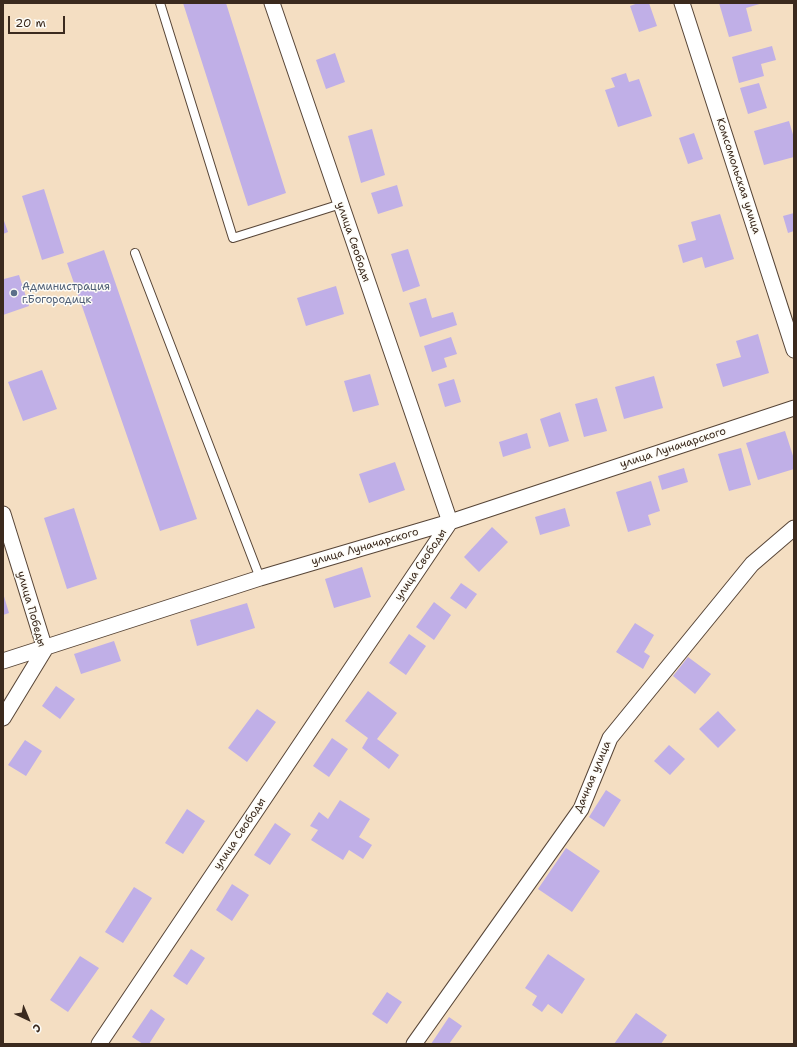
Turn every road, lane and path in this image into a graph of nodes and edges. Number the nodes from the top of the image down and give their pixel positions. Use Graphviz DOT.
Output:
graph roads {
  1 [pos="160,3"];
  2 [pos="272,3"];
  3 [pos="682,3"];
  4 [pos="340,204"];
  5 [pos="135,253"];
  6 [pos="794,350"];
  7 [pos="794,408"];
  8 [pos="3,514"];
  9 [pos="450,522"];
  10 [pos="794,528"];
  11 [pos="260,578"];
  12 [pos="45,649"];
  13 [pos="3,661"];
  14 [pos="3,718"];
  15 [pos="99,1044"];
  16 [pos="414,1044"];
  1 -- 4 [label="lane"];
  2 -- 4 [label="street, улица Свободы"];
  3 -- 6 [label="street, Комсомольская улица"];
  4 -- 9 [label="street, улица Свободы"];
  5 -- 11 [label="lane"];
  7 -- 9 [label="street, улица Луначарского"];
  8 -- 12 [label="street, улица Победы"];
  9 -- 11 [label="street, улица Луначарского"];
  9 -- 15 [label="street, улица Свободы"];
  10 -- 16 [label="street, Дачная улица"];
  11 -- 12 [label="street, улица Луначарского"];
  12 -- 13 [label="street, улица Луначарского"];
  12 -- 14 [label="street, улица Победы"];
}
